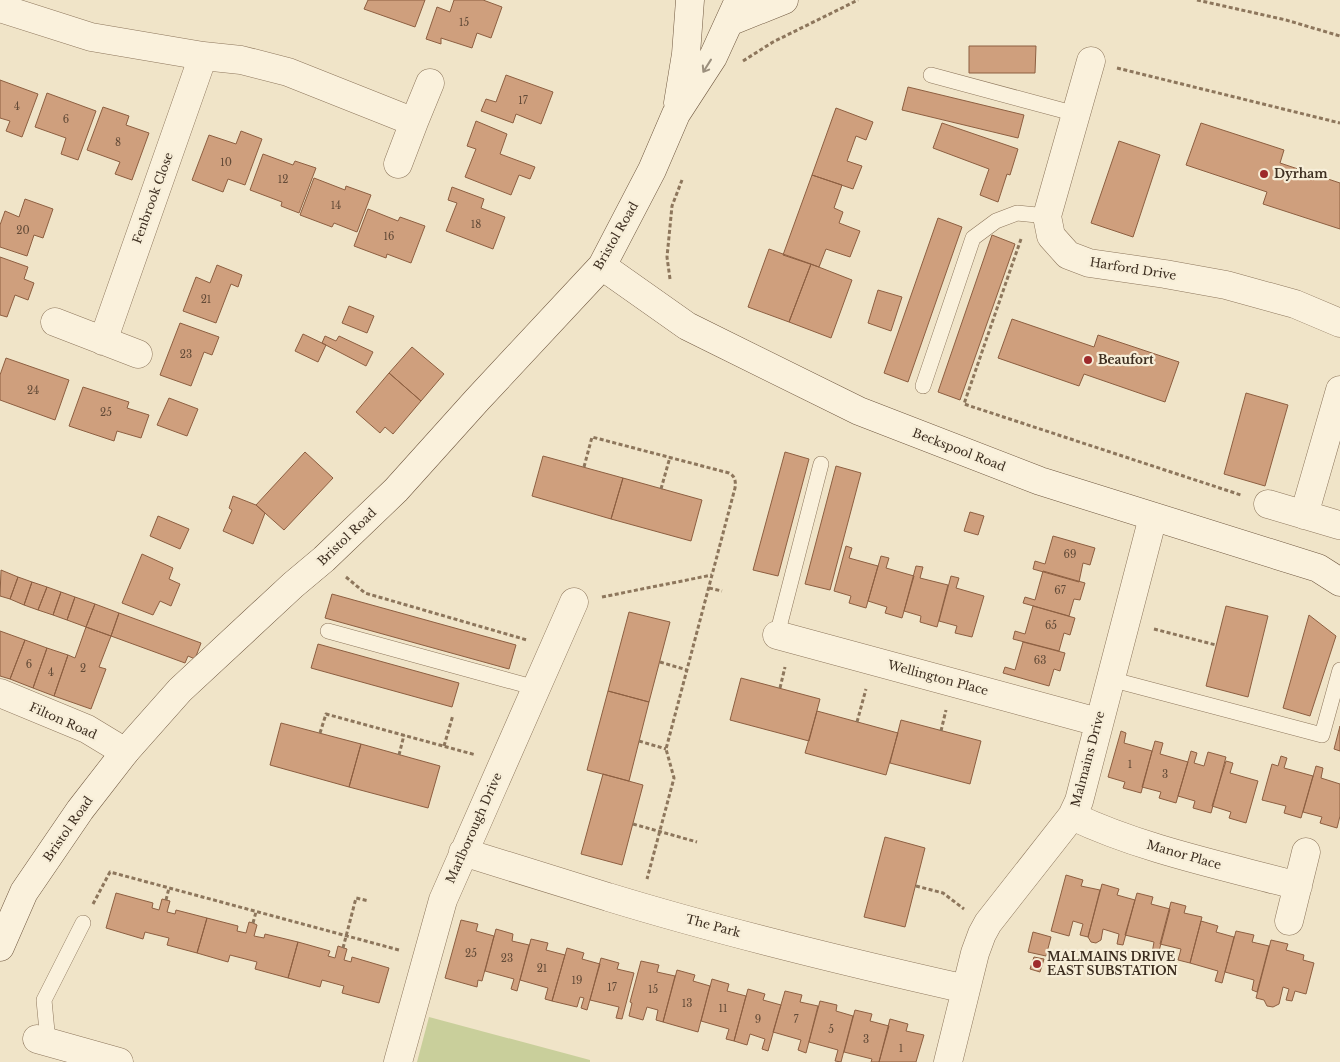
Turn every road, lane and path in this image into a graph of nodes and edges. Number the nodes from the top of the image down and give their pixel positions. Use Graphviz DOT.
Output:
graph roads {
  1 [pos="784,0"];
  2 [pos="1197,0"];
  3 [pos="692,6"];
  4 [pos="0,8"];
  5 [pos="734,11"];
  6 [pos="1340,36"];
  7 [pos="203,56"];
  8 [pos="1091,61"];
  9 [pos="931,75"];
  10 [pos="430,83"];
  11 [pos="676,114"];
  12 [pos="1076,114"];
  13 [pos="414,122"];
  14 [pos="1340,123"];
  15 [pos="398,164"];
  16 [pos="682,179"];
  17 [pos="1038,215"];
  18 [pos="602,266"];
  19 [pos="670,284"];
  20 [pos="55,322"];
  21 [pos="1340,323"];
  22 [pos="102,340"];
  23 [pos="138,354"];
  24 [pos="923,386"];
  25 [pos="1340,390"];
  26 [pos="670,457"];
  27 [pos="821,464"];
  28 [pos="584,468"];
  29 [pos="661,489"];
  30 [pos="1268,504"];
  31 [pos="1304,515"];
  32 [pos="1153,517"];
  33 [pos="1339,526"];
  34 [pos="324,559"];
  35 [pos="712,575"];
  36 [pos="1340,582"];
  37 [pos="709,588"];
  38 [pos="722,591"];
  39 [pos="574,602"];
  40 [pos="1125,622"];
  41 [pos="328,631"];
  42 [pos="776,635"];
  43 [pos="1216,645"];
  44 [pos="553,648"];
  45 [pos="660,662"];
  46 [pos="687,670"];
  47 [pos="1340,670"];
  48 [pos="1110,679"];
  49 [pos="536,688"];
  50 [pos="0,693"];
  51 [pos="453,715"];
  52 [pos="1098,722"];
  53 [pos="320,734"];
  54 [pos="404,736"];
  55 [pos="639,741"];
  56 [pos="444,746"];
  57 [pos="666,749"];
  58 [pos="125,752"];
  59 [pos="399,755"];
  60 [pos="503,762"];
  61 [pos="1072,816"];
  62 [pos="633,824"];
  63 [pos="660,832"];
  64 [pos="697,842"];
  65 [pos="463,852"];
  66 [pos="1306,852"];
  67 [pos="916,886"];
  68 [pos="1298,886"];
  69 [pos="169,888"];
  70 [pos="166,900"];
  71 [pos="369,901"];
  72 [pos="640,906"];
  73 [pos="256,912"];
  74 [pos="1289,921"];
  75 [pos="83,923"];
  76 [pos="253,923"];
  77 [pos="986,926"];
  78 [pos="346,936"];
  79 [pos="0,947"];
  80 [pos="342,948"];
  81 [pos="426,958"];
  82 [pos="966,989"];
  83 [pos="43,1041"];
  84 [pos="120,1062"];
  85 [pos="398,1062"];
  86 [pos="948,1062"];
  1 -- 5 [label="street"];
  2 -- 6 [label="path"];
  3 -- 11 [label="street, Bristol Road"];
  4 -- 7 [label="street"];
  5 -- 11 [label="street, Bristol Road, one-way"];
  7 -- 13 [label="street"];
  7 -- 22 [label="street, Fenbrook Close"];
  8 -- 12 [label="street"];
  8 -- 14 [label="path"];
  9 -- 12 [label="lane"];
  10 -- 13 [label="street"];
  11 -- 18 [label="street, Bristol Road"];
  12 -- 17 [label="street"];
  13 -- 15 [label="street"];
  16 -- 19 [label="path"];
  17 -- 21 [label="street, Harford Drive"];
  17 -- 24 [label="lane"];
  17 -- 30 [label="path"];
  18 -- 32 [label="street, Beckspool Road"];
  18 -- 34 [label="street, Bristol Road"];
  20 -- 22 [label="street"];
  22 -- 23 [label="street"];
  25 -- 31 [label="street"];
  26 -- 28 [label="path"];
  26 -- 29 [label="path"];
  26 -- 35 [label="path"];
  27 -- 42 [label="lane"];
  30 -- 31 [label="street"];
  31 -- 33 [label="street"];
  32 -- 36 [label="street, Beckspool Road"];
  32 -- 40 [label="street, Malmains Drive"];
  34 -- 44 [label="path"];
  34 -- 58 [label="street, Bristol Road"];
  35 -- 37 [label="path"];
  35 -- 39 [label="path"];
  37 -- 38 [label="path"];
  37 -- 46 [label="path"];
  39 -- 44 [label="street, Marlborough Drive"];
  40 -- 43 [label="path"];
  40 -- 48 [label="street, Malmains Drive"];
  41 -- 49 [label="lane"];
  42 -- 52 [label="street, Wellington Place"];
  44 -- 49 [label="street, Marlborough Drive"];
  45 -- 46 [label="path"];
  46 -- 57 [label="path"];
  47 -- 48 [label="lane"];
  48 -- 52 [label="street, Malmains Drive"];
  49 -- 60 [label="street, Marlborough Drive"];
  50 -- 58 [label="street, Filton Road"];
  51 -- 56 [label="path"];
  52 -- 61 [label="street, Malmains Drive"];
  53 -- 54 [label="path"];
  54 -- 56 [label="path"];
  54 -- 59 [label="path"];
  55 -- 57 [label="path"];
  56 -- 60 [label="path"];
  57 -- 63 [label="path"];
  58 -- 79 [label="street, Bristol Road"];
  60 -- 65 [label="street, Marlborough Drive"];
  61 -- 68 [label="street, Manor Place"];
  61 -- 77 [label="street, Malmains Drive"];
  62 -- 63 [label="path"];
  63 -- 64 [label="path"];
  63 -- 72 [label="path"];
  65 -- 72 [label="street, The Park"];
  65 -- 81 [label="street, Marlborough Drive"];
  66 -- 68 [label="street"];
  67 -- 77 [label="path"];
  68 -- 74 [label="street"];
  69 -- 70 [label="path"];
  69 -- 73 [label="path"];
  69 -- 75 [label="path"];
  71 -- 78 [label="path"];
  72 -- 82 [label="street, The Park"];
  73 -- 76 [label="path"];
  73 -- 78 [label="path"];
  75 -- 83 [label="lane"];
  77 -- 82 [label="street, Malmains Drive"];
  78 -- 80 [label="path"];
  78 -- 81 [label="path"];
  81 -- 85 [label="street, Marlborough Drive"];
  82 -- 86 [label="street, Malmains Drive"];
  83 -- 84 [label="street"];
}
